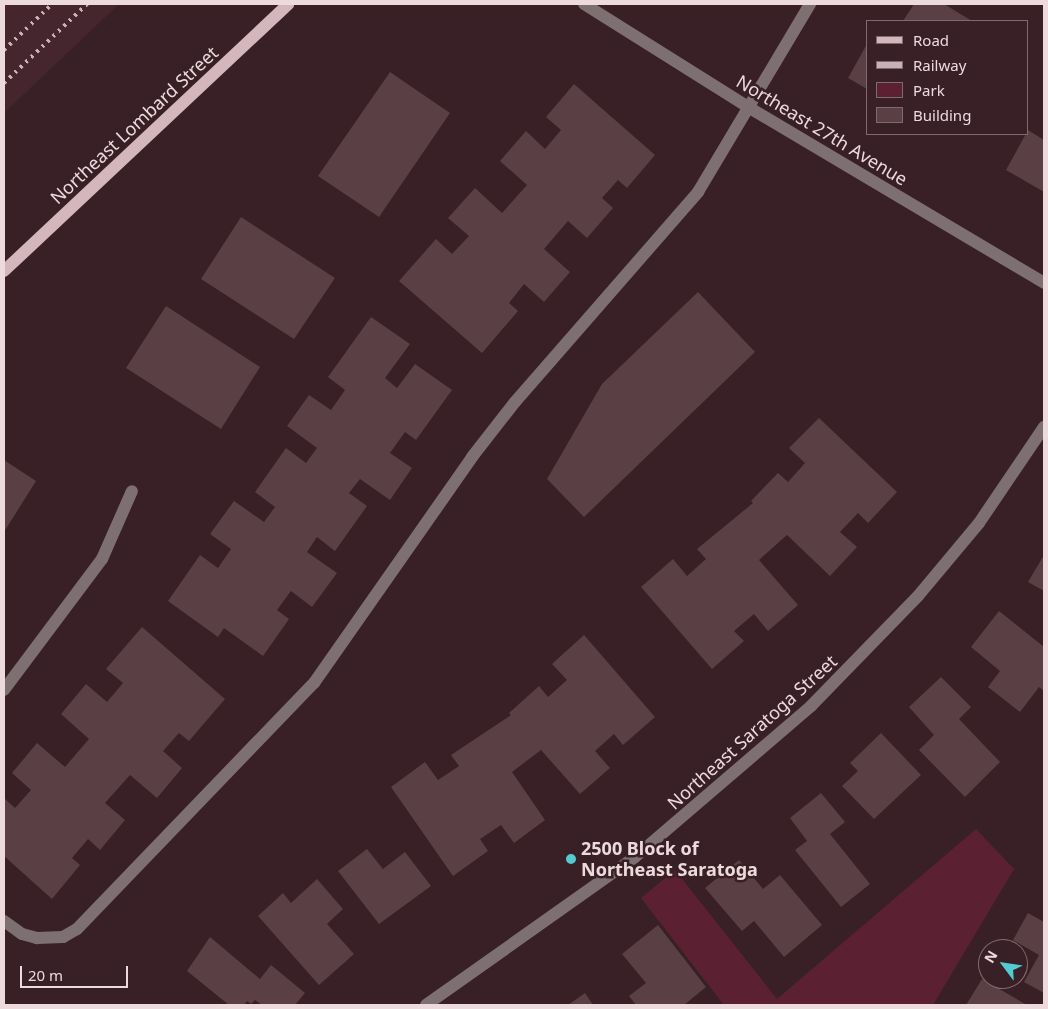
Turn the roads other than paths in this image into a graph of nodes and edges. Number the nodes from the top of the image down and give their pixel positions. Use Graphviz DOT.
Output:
graph roads {
  1 [pos="288,4"];
  2 [pos="584,4"];
  3 [pos="810,4"];
  4 [pos="748,107"];
  5 [pos="4,271"];
  6 [pos="1044,283"];
  7 [pos="1044,427"];
  8 [pos="132,491"];
  9 [pos="4,690"];
  10 [pos="4,921"];
  11 [pos="426,1005"];
  1 -- 5 [label="main road, Northeast Lombard Street"];
  2 -- 4 [label="street, Northeast 27th Avenue"];
  3 -- 4 [label="street"];
  4 -- 6 [label="street, Northeast 27th Avenue"];
  4 -- 10 [label="street"];
  7 -- 11 [label="street, Northeast Saratoga Street"];
  8 -- 9 [label="street"];
}
